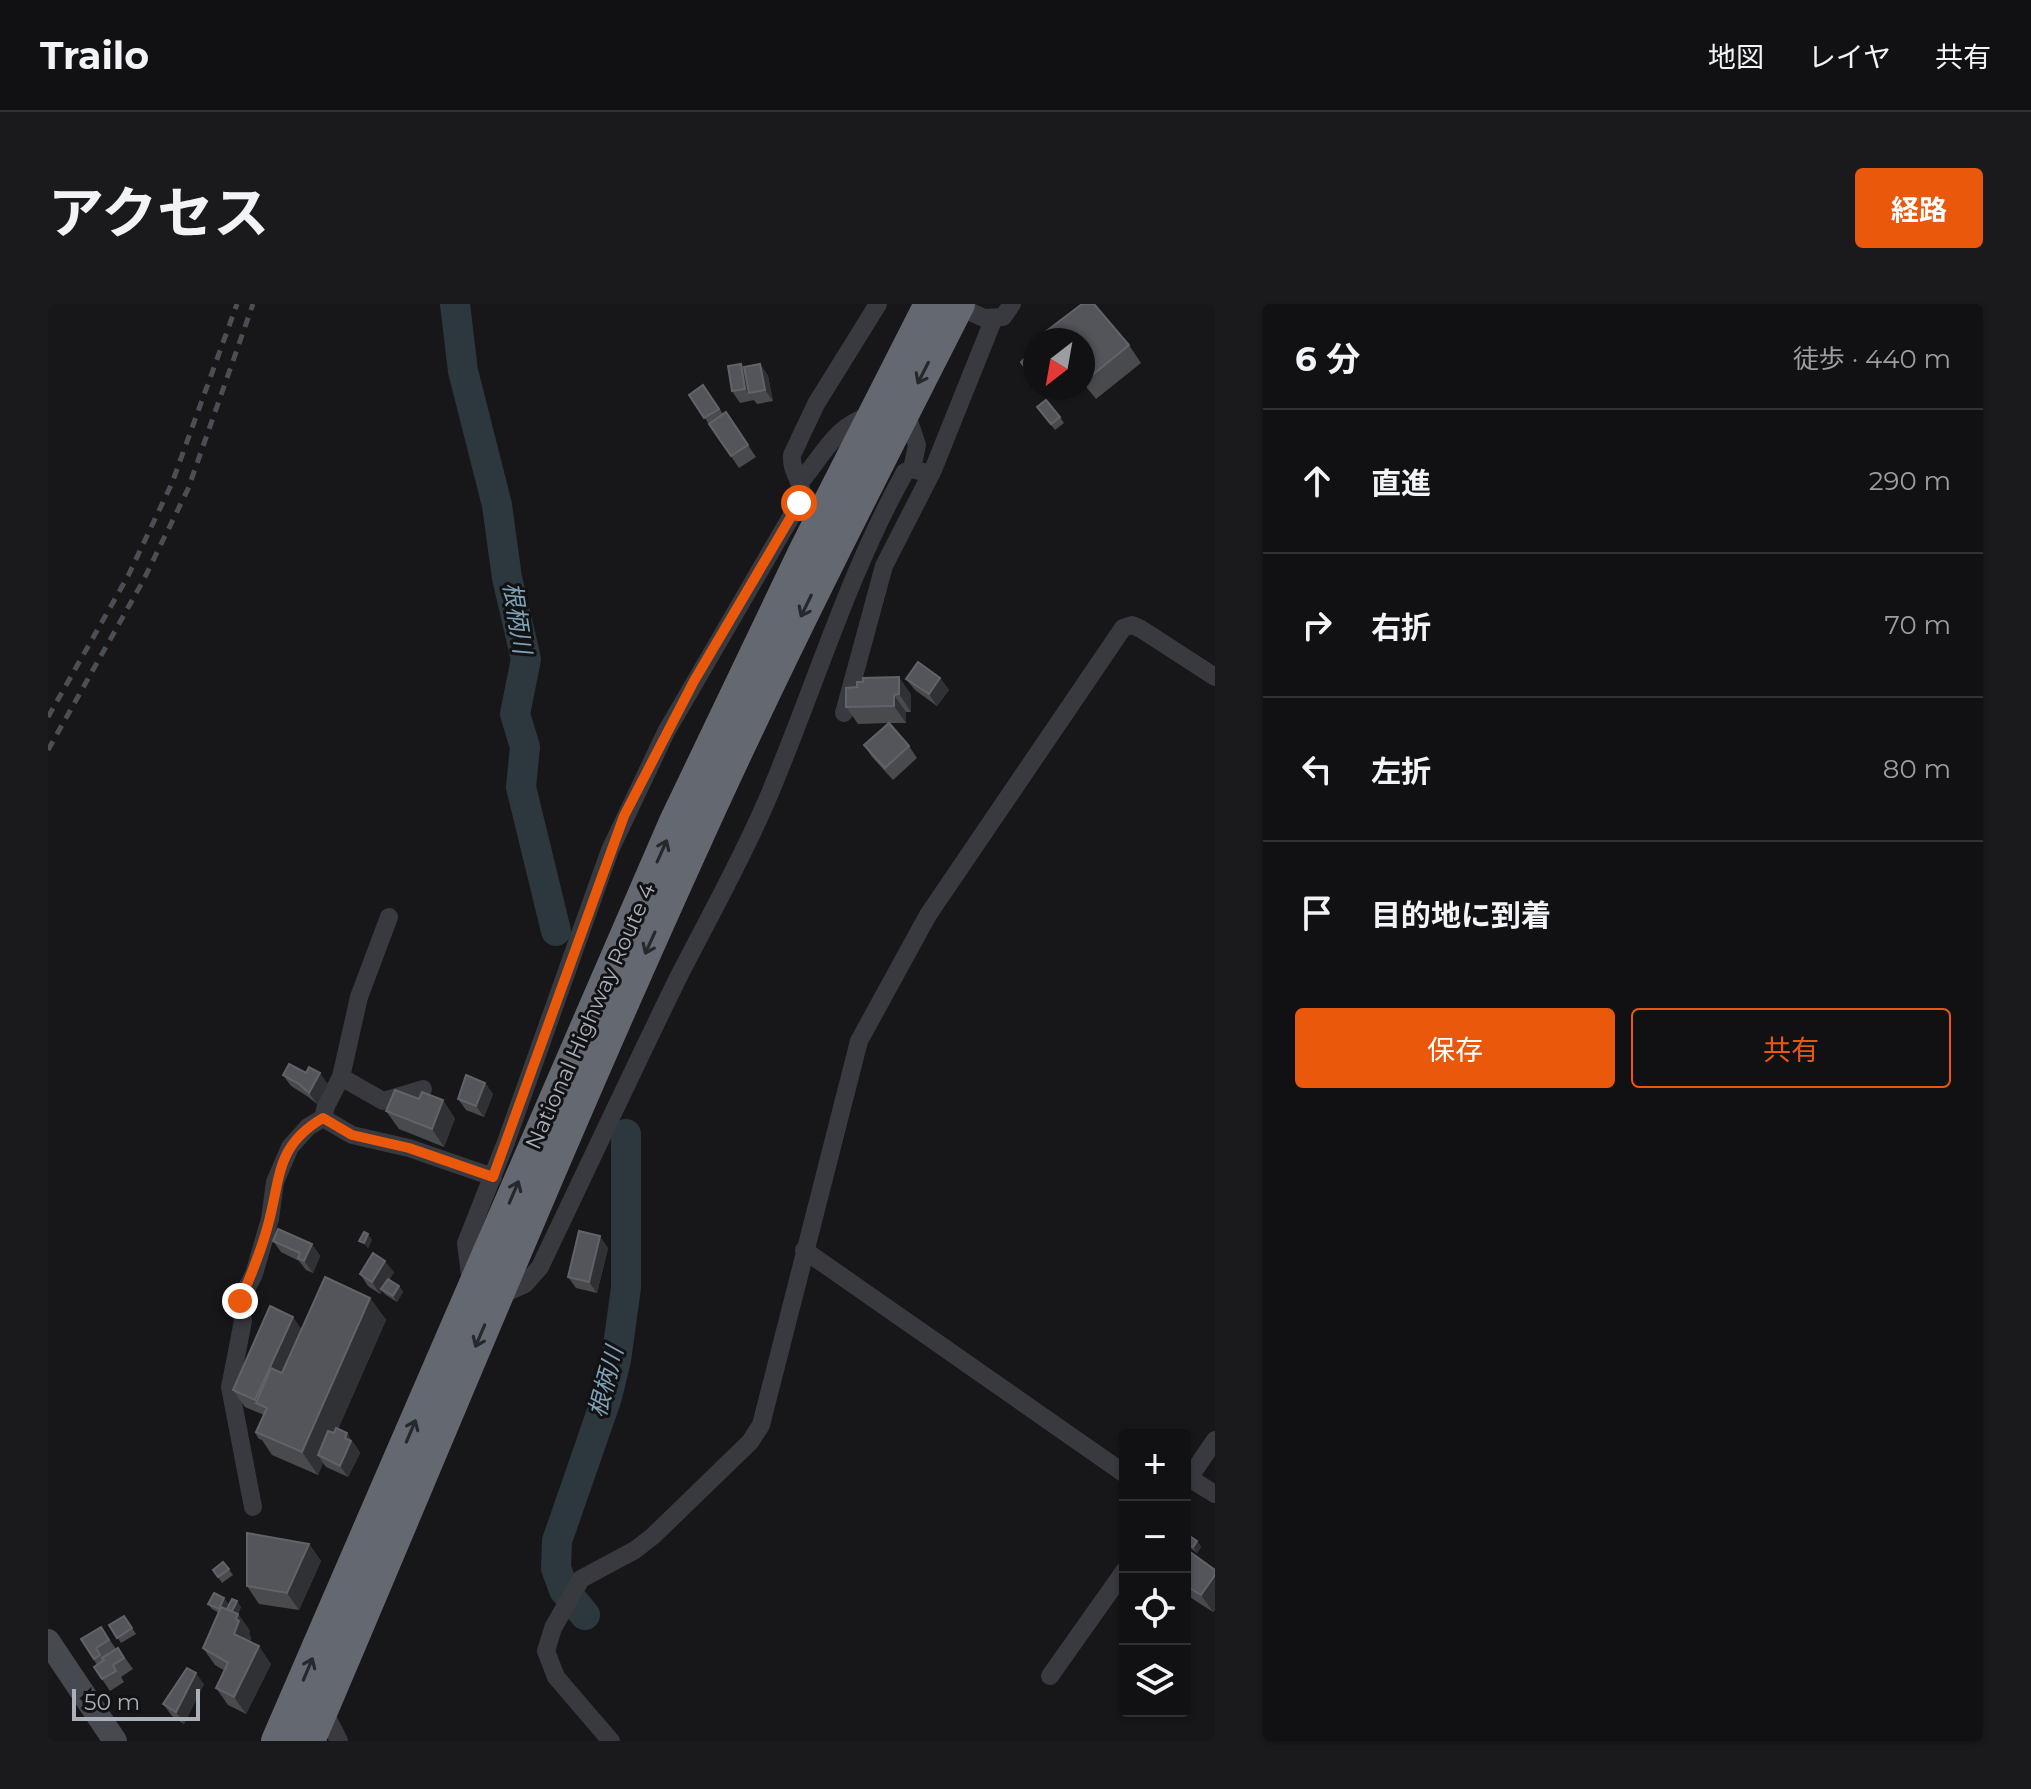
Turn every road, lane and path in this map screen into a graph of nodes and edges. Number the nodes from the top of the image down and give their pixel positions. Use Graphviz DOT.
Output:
graph roads {
  1 [pos="878,304"];
  2 [pos="1012,304"];
  3 [pos="949,305"];
  4 [pos="994,318"];
  5 [pos="905,409"];
  6 [pos="872,415"];
  7 [pos="912,469"];
  8 [pos="931,474"];
  9 [pos="801,481"];
  10 [pos="1215,677"];
  11 [pos="844,713"];
  12 [pos="389,917"];
  13 [pos="341,1077"];
  14 [pos="423,1089"];
  15 [pos="323,1118"];
  16 [pos="493,1177"];
  17 [pos="804,1250"];
  18 [pos="484,1293"];
  19 [pos="1215,1440"];
  20 [pos="1119,1470"];
  21 [pos="1191,1475"];
  22 [pos="1191,1483"];
  23 [pos="1215,1494"];
  24 [pos="253,1507"];
  25 [pos="1123,1573"];
  26 [pos="49,1645"];
  27 [pos="1050,1676"];
  28 [pos="323,1709"];
  29 [pos="115,1741"];
  30 [pos="277,1741"];
  31 [pos="309,1741"];
  32 [pos="339,1741"];
  33 [pos="611,1741"];
  1 -- 9 [label="street"];
  2 -- 4 [label="street"];
  3 -- 4 [label="street"];
  3 -- 5 [label="highway, National Highway Route 4, one-way"];
  3 -- 6 [label="highway, National Highway Route 4"];
  4 -- 8 [label="street"];
  5 -- 7 [label="street"];
  5 -- 18 [label="highway, National Highway Route 4, one-way"];
  6 -- 9 [label="street"];
  18 -- 6 [label="highway, National Highway Route 4, one-way"];
  7 -- 8 [label="street"];
  7 -- 18 [label="street"];
  8 -- 11 [label="street"];
  9 -- 16 [label="street"];
  10 -- 17 [label="street"];
  12 -- 13 [label="street"];
  13 -- 14 [label="street"];
  13 -- 15 [label="street"];
  15 -- 16 [label="street"];
  15 -- 24 [label="street"];
  16 -- 18 [label="street"];
  17 -- 20 [label="street"];
  17 -- 33 [label="street"];
  18 -- 28 [label="highway, National Highway Route 4, one-way"];
  30 -- 18 [label="highway, National Highway Route 4, one-way"];
  19 -- 21 [label="street"];
  22 -- 23 [label="street"];
  25 -- 27 [label="street"];
  26 -- 29 [label="street"];
  28 -- 31 [label="highway, National Highway Route 4"];
  28 -- 32 [label="street"];
}
